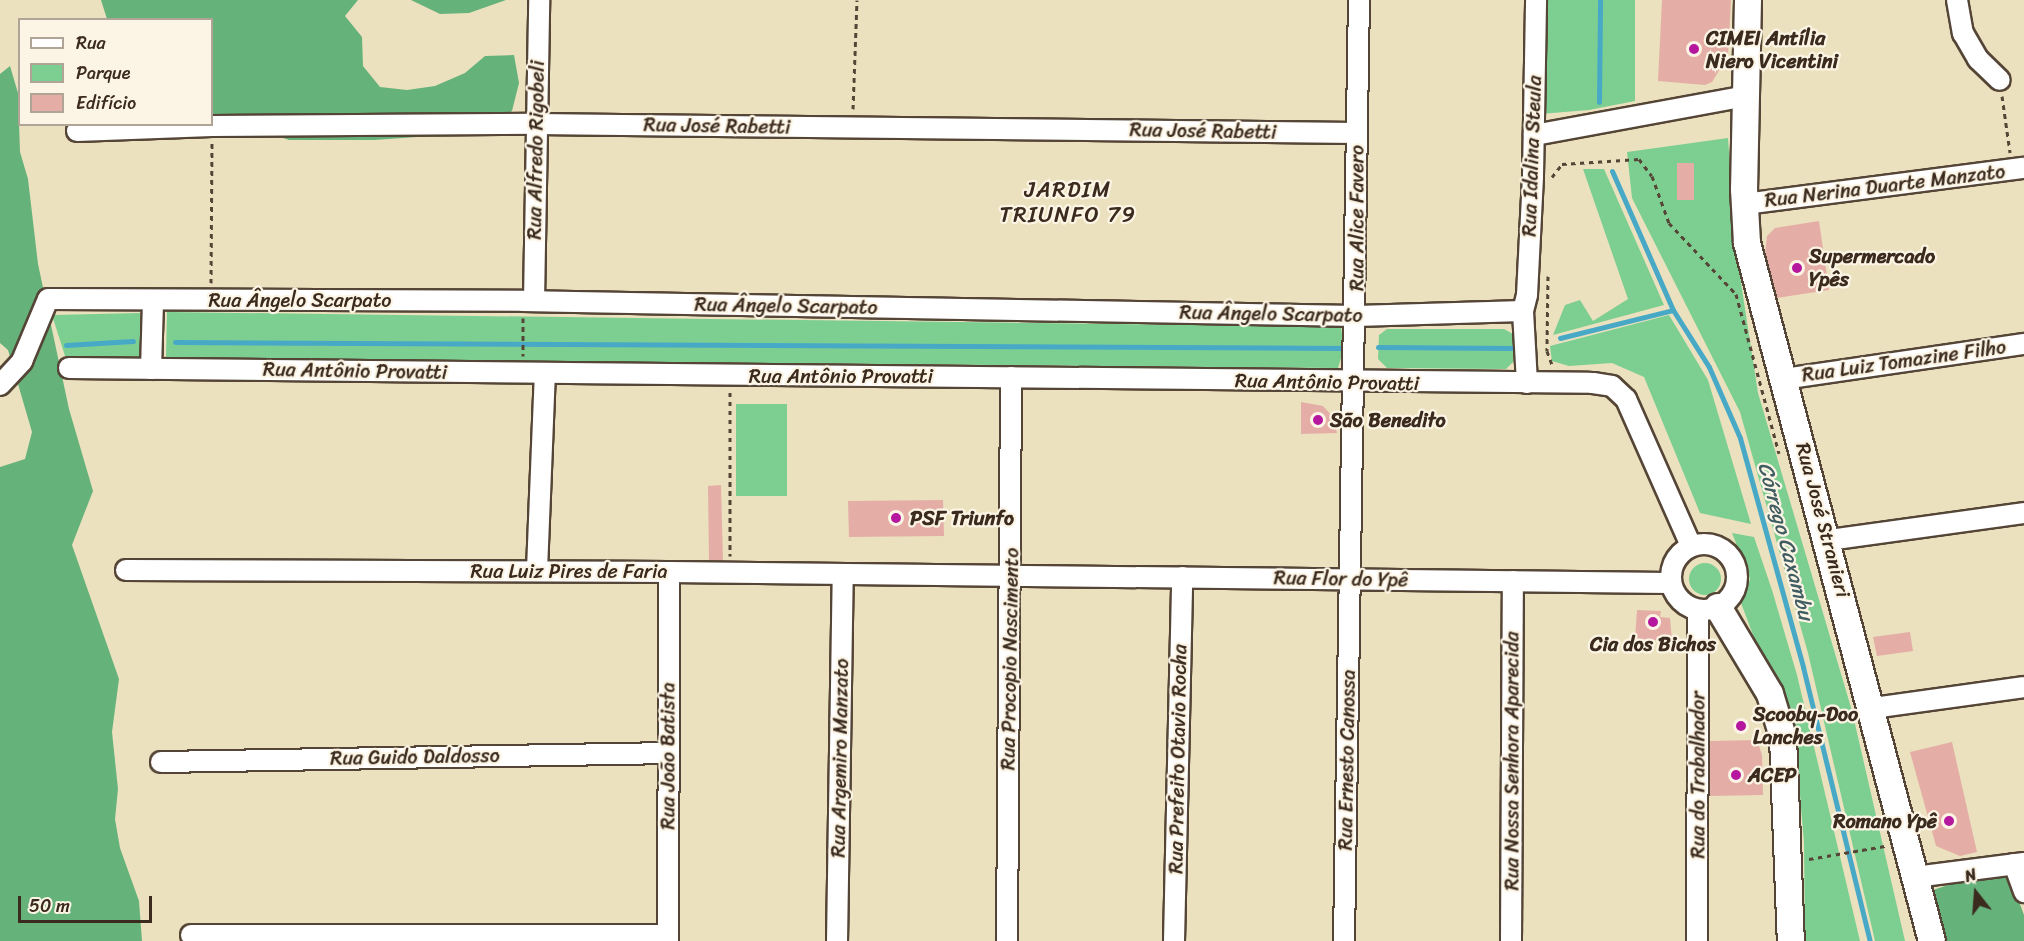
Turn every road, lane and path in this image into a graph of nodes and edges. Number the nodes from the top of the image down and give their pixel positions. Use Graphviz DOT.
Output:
graph roads {
  1 [pos="539,0"];
  2 [pos="857,0"];
  3 [pos="1359,0"];
  4 [pos="1536,0"];
  5 [pos="1748,0"];
  6 [pos="1957,0"];
  7 [pos="2000,80"];
  8 [pos="1747,96"];
  9 [pos="537,124"];
  10 [pos="212,126"];
  11 [pos="213,126"];
  12 [pos="852,128"];
  13 [pos="77,131"];
  14 [pos="1357,133"];
  15 [pos="1534,135"];
  16 [pos="2018,169"];
  17 [pos="1551,181"];
  18 [pos="1745,204"];
  19 [pos="1548,272"];
  20 [pos="153,300"];
  21 [pos="211,300"];
  22 [pos="534,301"];
  23 [pos="1523,311"];
  24 [pos="1356,316"];
  25 [pos="523,332"];
  26 [pos="2024,344"];
  27 [pos="523,356"];
  28 [pos="69,368"];
  29 [pos="151,369"];
  30 [pos="1560,369"];
  31 [pos="545,373"];
  32 [pos="729,375"];
  33 [pos="1011,377"];
  34 [pos="1784,379"];
  35 [pos="1353,383"];
  36 [pos="1527,383"];
  37 [pos="0,385"];
  38 [pos="1781,461"];
  39 [pos="2024,513"];
  40 [pos="1829,540"];
  41 [pos="1691,546"];
  42 [pos="730,565"];
  43 [pos="126,570"];
  44 [pos="537,570"];
  45 [pos="669,572"];
  46 [pos="843,575"];
  47 [pos="1012,577"];
  48 [pos="1182,577"];
  49 [pos="1350,579"];
  50 [pos="1513,581"];
  51 [pos="1671,583"];
  52 [pos="1708,609"];
  53 [pos="2024,687"];
  54 [pos="1873,708"];
  55 [pos="669,753"];
  56 [pos="161,762"];
  57 [pos="1860,850"];
  58 [pos="1790,863"];
  59 [pos="2019,863"];
  60 [pos="1915,877"];
  61 [pos="2024,892"];
  62 [pos="191,935"];
  63 [pos="668,938"];
  64 [pos="837,941"];
  65 [pos="1007,941"];
  66 [pos="1174,941"];
  67 [pos="1344,941"];
  68 [pos="1511,941"];
  69 [pos="1697,941"];
  70 [pos="1791,941"];
  71 [pos="1932,941"];
  1 -- 9 [label="street, Rua Alfredo Rigobeli"];
  2 -- 12 [label="path"];
  3 -- 14 [label="street, Rua Alice Favero"];
  4 -- 15 [label="street, Rua Idalina Steula"];
  5 -- 8 [label="street, Rua José Stranieri"];
  6 -- 7 [label="street"];
  7 -- 16 [label="path"];
  8 -- 15 [label="street"];
  8 -- 18 [label="street, Rua José Stranieri"];
  9 -- 11 [label="street, Rua José Rabetti"];
  9 -- 12 [label="street, Rua José Rabetti"];
  9 -- 22 [label="street, Rua Alfredo Rigobeli"];
  10 -- 13 [label="street, Rua José Rabetti"];
  10 -- 21 [label="path"];
  12 -- 14 [label="street, Rua José Rabetti"];
  14 -- 24 [label="street, Rua Alice Favero"];
  15 -- 23 [label="street, Rua Idalina Steula"];
  16 -- 18 [label="street, Rua Nerina Duarte Manzato"];
  17 -- 38 [label="path"];
  18 -- 34 [label="street, Rua José Stranieri"];
  19 -- 30 [label="path"];
  20 -- 21 [label="street, Rua Ângelo Scarpato"];
  20 -- 29 [label="street"];
  20 -- 37 [label="street, Rua Ângelo Scarpato"];
  21 -- 22 [label="street, Rua Ângelo Scarpato"];
  22 -- 24 [label="street, Rua Ângelo Scarpato"];
  23 -- 24 [label="street, Rua Ângelo Scarpato"];
  23 -- 36 [label="street, Rua Idalina Steula"];
  24 -- 35 [label="street, Rua Alice Favero"];
  25 -- 27 [label="path"];
  26 -- 34 [label="street, Rua Luiz Tomazine Filho"];
  28 -- 29 [label="street, Rua Antônio Provatti"];
  29 -- 31 [label="street, Rua Antônio Provatti"];
  31 -- 32 [label="street, Rua Antônio Provatti"];
  31 -- 44 [label="street"];
  32 -- 33 [label="street, Rua Antônio Provatti"];
  32 -- 42 [label="path"];
  33 -- 35 [label="street, Rua Antônio Provatti"];
  33 -- 47 [label="street, Rua Procopio Nascimento"];
  34 -- 40 [label="street, Rua José Stranieri"];
  35 -- 36 [label="street, Rua Antônio Provatti"];
  35 -- 49 [label="street, Rua Alice Favero"];
  36 -- 41 [label="street, Rua Antônio Provatti"];
  39 -- 40 [label="street"];
  40 -- 54 [label="street, Rua José Stranieri"];
  41 -- 51 [label="street"];
  41 -- 52 [label="street"];
  43 -- 44 [label="street, Rua Luiz Pires de Faria"];
  44 -- 45 [label="street, Rua Luiz Pires de Faria"];
  45 -- 46 [label="street, Rua Luiz Pires de Faria"];
  45 -- 55 [label="street, Rua João Batista"];
  46 -- 47 [label="street, Rua Luiz Pires de Faria"];
  46 -- 64 [label="street, Rua Argemiro Manzato"];
  47 -- 48 [label="street, Rua Flor do Ypê"];
  47 -- 65 [label="street, Rua Procopio Nascimento"];
  48 -- 49 [label="street, Rua Flor do Ypê"];
  48 -- 66 [label="street, Rua Prefeito Otavio Rocha"];
  49 -- 50 [label="street, Rua Flor do Ypê"];
  49 -- 67 [label="street, Rua Ernesto Canossa"];
  50 -- 51 [label="street, Rua Flor do Ypê"];
  50 -- 68 [label="street, Rua Nossa Senhora Aparecida"];
  51 -- 52 [label="street"];
  52 -- 58 [label="street"];
  52 -- 69 [label="street, Rua do Trabalhador"];
  53 -- 54 [label="street"];
  54 -- 60 [label="street, Rua José Stranieri"];
  55 -- 56 [label="street, Rua Guido Daldosso"];
  55 -- 63 [label="street, Rua João Batista"];
  57 -- 58 [label="path"];
  58 -- 70 [label="street"];
  59 -- 60 [label="street"];
  59 -- 61 [label="street"];
  60 -- 71 [label="street, Rua José Stranieri"];
  62 -- 63 [label="street"];
}
